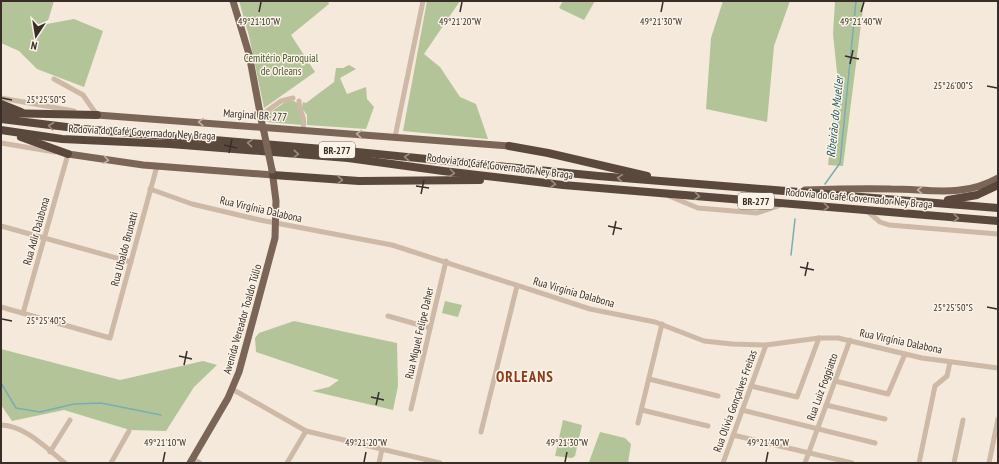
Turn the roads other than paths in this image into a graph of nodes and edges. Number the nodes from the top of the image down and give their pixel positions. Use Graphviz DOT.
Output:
graph roads {
  1 [pos="233,1"];
  2 [pos="423,1"];
  3 [pos="54,79"];
  4 [pos="1,98"];
  5 [pos="293,98"];
  6 [pos="299,101"];
  7 [pos="1,104"];
  8 [pos="1,113"];
  9 [pos="28,115"];
  10 [pos="96,115"];
  11 [pos="260,116"];
  12 [pos="1,119"];
  13 [pos="263,130"];
  14 [pos="303,130"];
  15 [pos="3,131"];
  16 [pos="395,137"];
  17 [pos="1,143"];
  18 [pos="509,146"];
  19 [pos="68,154"];
  20 [pos="156,166"];
  21 [pos="273,172"];
  22 [pos="998,178"];
  23 [pos="514,180"];
  24 [pos="673,182"];
  25 [pos="998,185"];
  26 [pos="150,189"];
  27 [pos="776,190"];
  28 [pos="663,193"];
  29 [pos="930,202"];
  30 [pos="786,203"];
  31 [pos="998,208"];
  32 [pos="865,210"];
  33 [pos="998,221"];
  34 [pos="276,223"];
  35 [pos="1,226"];
  36 [pos="998,234"];
  37 [pos="44,238"];
  38 [pos="446,261"];
  39 [pos="130,262"];
  40 [pos="517,286"];
  41 [pos="1,307"];
  42 [pos="23,313"];
  43 [pos="388,316"];
  44 [pos="662,324"];
  45 [pos="430,328"];
  46 [pos="819,338"];
  47 [pos="850,340"];
  48 [pos="766,345"];
  49 [pos="905,354"];
  50 [pos="950,362"];
  51 [pos="998,368"];
  52 [pos="649,379"];
  53 [pos="835,381"];
  54 [pos="751,386"];
  55 [pos="232,389"];
  56 [pos="718,396"];
  57 [pos="826,405"];
  58 [pos="411,409"];
  59 [pos="642,410"];
  60 [pos="742,410"];
  61 [pos="885,419"];
  62 [pos="998,419"];
  63 [pos="70,420"];
  64 [pos="963,420"];
  65 [pos="638,423"];
  66 [pos="2,425"];
  67 [pos="708,426"];
  68 [pos="818,428"];
  69 [pos="129,431"];
  70 [pos="306,431"];
  71 [pos="481,432"];
  72 [pos="733,435"];
  73 [pos="875,443"];
  74 [pos="382,449"];
  75 [pos="50,452"];
  76 [pos="809,453"];
  77 [pos="192,461"];
  78 [pos="65,463"];
  79 [pos="111,463"];
  80 [pos="200,463"];
  81 [pos="287,463"];
  82 [pos="379,463"];
  83 [pos="440,463"];
  84 [pos="723,463"];
  85 [pos="805,463"];
  86 [pos="852,463"];
  87 [pos="919,463"];
  88 [pos="954,463"];
  89 [pos="989,463"];
  1 -- 11 [label="main road, Avenida Vereador Toaldo Túlio"];
  2 -- 16 [label="street"];
  3 -- 10 [label="street"];
  4 -- 10 [label="street, Marginal BR-277"];
  5 -- 11 [label="street"];
  6 -- 14 [label="street"];
  7 -- 9 [label="highway"];
  8 -- 9 [label="highway"];
  9 -- 10 [label="highway"];
  13 -- 10 [label="main road, Marginal BR-277, one-way"];
  11 -- 13 [label="main road, Avenida Vereador Toaldo Túlio"];
  24 -- 12 [label="highway, Rodovia do Café Governador Ney Braga / BR-277, one-way"];
  13 -- 14 [label="main road, Marginal BR-277"];
  13 -- 21 [label="main road, Avenida Vereador Toaldo Túlio, bridge"];
  16 -- 14 [label="main road, Marginal BR-277, one-way"];
  15 -- 19 [label="highway"];
  15 -- 23 [label="highway, Rodovia do Café Governador Ney Braga / BR-277, one-way"];
  16 -- 18 [label="main road, Marginal BR-277"];
  17 -- 19 [label="street"];
  18 -- 24 [label="highway"];
  19 -- 20 [label="main road, one-way"];
  19 -- 37 [label="street, Rua Adir Dalabona"];
  20 -- 21 [label="main road"];
  20 -- 26 [label="street, Rua Ubaldo Brunatti"];
  21 -- 23 [label="highway, one-way"];
  21 -- 34 [label="main road, Avenida Vereador Toaldo Túlio"];
  22 -- 27 [label="main road, one-way"];
  23 -- 28 [label="highway, Rodovia do Café Governador Ney Braga / BR-277, one-way"];
  24 -- 27 [label="highway, Rodovia do Café Governador Ney Braga / BR-277"];
  25 -- 29 [label="highway"];
  26 -- 34 [label="street, Rua Virgínia Dalabona"];
  26 -- 39 [label="street, Rua Ubaldo Brunatti"];
  27 -- 29 [label="highway, Rodovia do Café Governador Ney Braga / BR-277"];
  28 -- 30 [label="highway, Rodovia do Café Governador Ney Braga / BR-277, one-way"];
  28 -- 30 [label="street"];
  29 -- 31 [label="highway, Rodovia do Café Governador Ney Braga / BR-277"];
  30 -- 32 [label="highway, Rodovia do Café Governador Ney Braga / BR-277, one-way"];
  32 -- 33 [label="highway, Rodovia do Café Governador Ney Braga / BR-277, one-way"];
  32 -- 36 [label="street"];
  34 -- 38 [label="street, Rua Virgínia Dalabona"];
  34 -- 55 [label="main road, Avenida Vereador Toaldo Túlio"];
  35 -- 37 [label="street"];
  37 -- 39 [label="street"];
  37 -- 42 [label="street, Rua Adir Dalabona"];
  38 -- 40 [label="street, Rua Virgínia Dalabona"];
  38 -- 45 [label="street, Rua Miguel Felipe Daher"];
  39 -- 42 [label="street, Rua Ubaldo Brunatti"];
  40 -- 44 [label="street, Rua Virgínia Dalabona"];
  40 -- 71 [label="street"];
  41 -- 42 [label="street"];
  43 -- 45 [label="street"];
  44 -- 48 [label="street, Rua Virgínia Dalabona"];
  44 -- 52 [label="street"];
  45 -- 58 [label="street, Rua Miguel Felipe Daher"];
  46 -- 47 [label="street, Rua Virgínia Dalabona"];
  46 -- 48 [label="street, Rua Virgínia Dalabona"];
  46 -- 54 [label="street"];
  47 -- 49 [label="street, Rua Virgínia Dalabona"];
  47 -- 53 [label="street, Rua Luiz Foggiatto"];
  48 -- 54 [label="street, Rua Olívia Gonçalves Freitas"];
  49 -- 50 [label="street, Rua Virgínia Dalabona"];
  49 -- 53 [label="street"];
  50 -- 51 [label="street, Rua Virgínia Dalabona"];
  50 -- 87 [label="street"];
  52 -- 56 [label="street"];
  52 -- 59 [label="street"];
  53 -- 57 [label="street, Rua Luiz Foggiatto"];
  54 -- 60 [label="street, Rua Olívia Gonçalves Freitas"];
  55 -- 70 [label="street"];
  55 -- 77 [label="main road, Avenida Vereador Toaldo Túlio"];
  57 -- 61 [label="street"];
  57 -- 68 [label="street, Rua Luiz Foggiatto"];
  59 -- 65 [label="street"];
  59 -- 67 [label="street"];
  60 -- 68 [label="street"];
  60 -- 72 [label="street, Rua Olívia Gonçalves Freitas"];
  62 -- 89 [label="street"];
  63 -- 75 [label="street"];
  64 -- 88 [label="street"];
  66 -- 75 [label="street"];
  68 -- 73 [label="street"];
  68 -- 76 [label="street, Rua Luiz Foggiatto"];
  69 -- 79 [label="street"];
  70 -- 74 [label="street"];
  70 -- 81 [label="street"];
  72 -- 76 [label="street"];
  72 -- 84 [label="street, Rua Olívia Gonçalves Freitas"];
  74 -- 82 [label="street"];
  74 -- 83 [label="street"];
  75 -- 78 [label="street"];
  76 -- 85 [label="street, Rua Luiz Foggiatto"];
  76 -- 86 [label="street"];
  77 -- 80 [label="street"];
}
